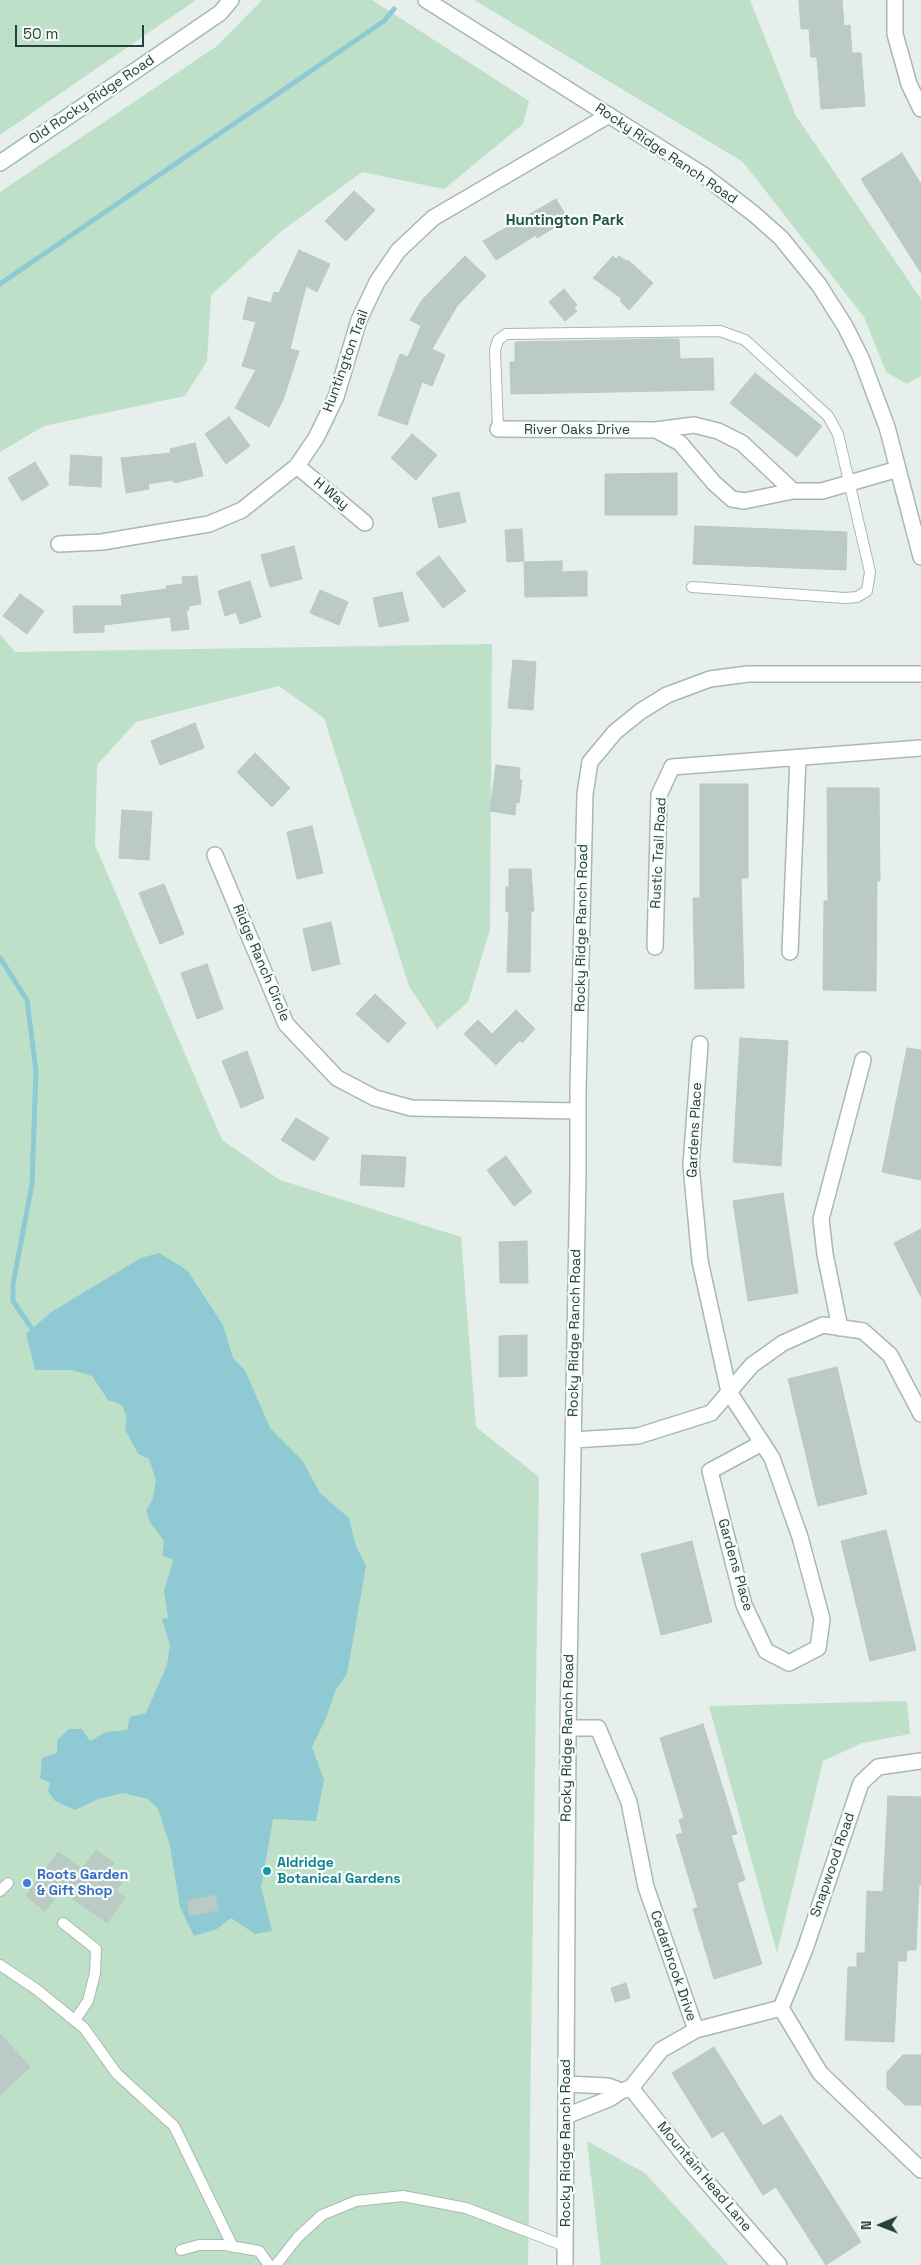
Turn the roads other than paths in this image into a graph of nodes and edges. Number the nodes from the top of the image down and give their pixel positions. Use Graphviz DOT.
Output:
graph roads {
  1 [pos="230,0"];
  2 [pos="426,0"];
  3 [pos="894,0"];
  4 [pos="921,109"];
  5 [pos="609,115"];
  6 [pos="0,163"];
  7 [pos="498,429"];
  8 [pos="656,430"];
  9 [pos="297,466"];
  10 [pos="898,469"];
  11 [pos="850,483"];
  12 [pos="793,491"];
  13 [pos="365,523"];
  14 [pos="919,539"];
  15 [pos="59,544"];
  16 [pos="921,557"];
  17 [pos="692,587"];
  18 [pos="921,674"];
  19 [pos="921,678"];
  20 [pos="921,748"];
  21 [pos="798,757"];
  22 [pos="215,855"];
  23 [pos="655,947"];
  24 [pos="790,952"];
  25 [pos="700,1044"];
  26 [pos="863,1060"];
  27 [pos="578,1111"];
  28 [pos="840,1328"];
  29 [pos="729,1392"];
  30 [pos="921,1414"];
  31 [pos="573,1440"];
  32 [pos="762,1443"];
  33 [pos="568,1728"];
  34 [pos="921,1761"];
  35 [pos="8,1883"];
  36 [pos="0,1891"];
  37 [pos="63,1923"];
  38 [pos="0,1965"];
  39 [pos="780,2008"];
  40 [pos="75,2020"];
  41 [pos="696,2030"];
  42 [pos="566,2084"];
  43 [pos="626,2089"];
  44 [pos="566,2116"];
  45 [pos="921,2170"];
  46 [pos="565,2246"];
  47 [pos="233,2247"];
  48 [pos="181,2250"];
  49 [pos="269,2265"];
  50 [pos="276,2265"];
  51 [pos="565,2265"];
  52 [pos="779,2265"];
  1 -- 6 [label="street, Old Rocky Ridge Road"];
  2 -- 5 [label="street, Rocky Ridge Ranch Road"];
  3 -- 4 [label="street"];
  5 -- 9 [label="street, Huntington Trail"];
  5 -- 10 [label="street, Rocky Ridge Ranch Road"];
  7 -- 8 [label="street, River Oaks Drive"];
  7 -- 11 [label="lane"];
  8 -- 12 [label="street, River Oaks Drive"];
  8 -- 12 [label="street, River Oaks Drive"];
  9 -- 13 [label="street, H Way"];
  9 -- 15 [label="street, Huntington Trail"];
  10 -- 11 [label="street, River Oaks Drive"];
  10 -- 14 [label="street, Rocky Ridge Ranch Road"];
  11 -- 12 [label="street, River Oaks Drive"];
  11 -- 17 [label="lane"];
  14 -- 16 [label="street, Rocky Ridge Ranch Road"];
  18 -- 19 [label="street"];
  18 -- 27 [label="street, Rocky Ridge Ranch Road"];
  20 -- 21 [label="street, Rustic Trail Road"];
  21 -- 23 [label="street, Rustic Trail Road"];
  21 -- 24 [label="street"];
  22 -- 27 [label="street, Ridge Ranch Circle"];
  25 -- 29 [label="street, Gardens Place"];
  26 -- 28 [label="street"];
  27 -- 31 [label="street, Rocky Ridge Ranch Road"];
  28 -- 29 [label="street"];
  28 -- 30 [label="street"];
  29 -- 31 [label="street"];
  29 -- 32 [label="street, Gardens Place"];
  31 -- 33 [label="street, Rocky Ridge Ranch Road"];
  32 -- 32 [label="street, Gardens Place"];
  33 -- 41 [label="street, Cedarbrook Drive"];
  33 -- 42 [label="street, Rocky Ridge Ranch Road"];
  34 -- 39 [label="street, Snapwood Road"];
  35 -- 36 [label="lane"];
  37 -- 40 [label="lane"];
  38 -- 40 [label="lane"];
  39 -- 41 [label="street, Cedarbrook Drive"];
  39 -- 45 [label="street"];
  40 -- 47 [label="lane"];
  41 -- 43 [label="street"];
  42 -- 43 [label="street"];
  42 -- 44 [label="street, Rocky Ridge Ranch Road"];
  43 -- 44 [label="street"];
  43 -- 52 [label="street, Mountain Head Lane"];
  44 -- 46 [label="street, Rocky Ridge Ranch Road"];
  46 -- 50 [label="lane"];
  46 -- 51 [label="street, Rocky Ridge Ranch Road"];
  47 -- 48 [label="lane"];
  47 -- 49 [label="lane"];
}
